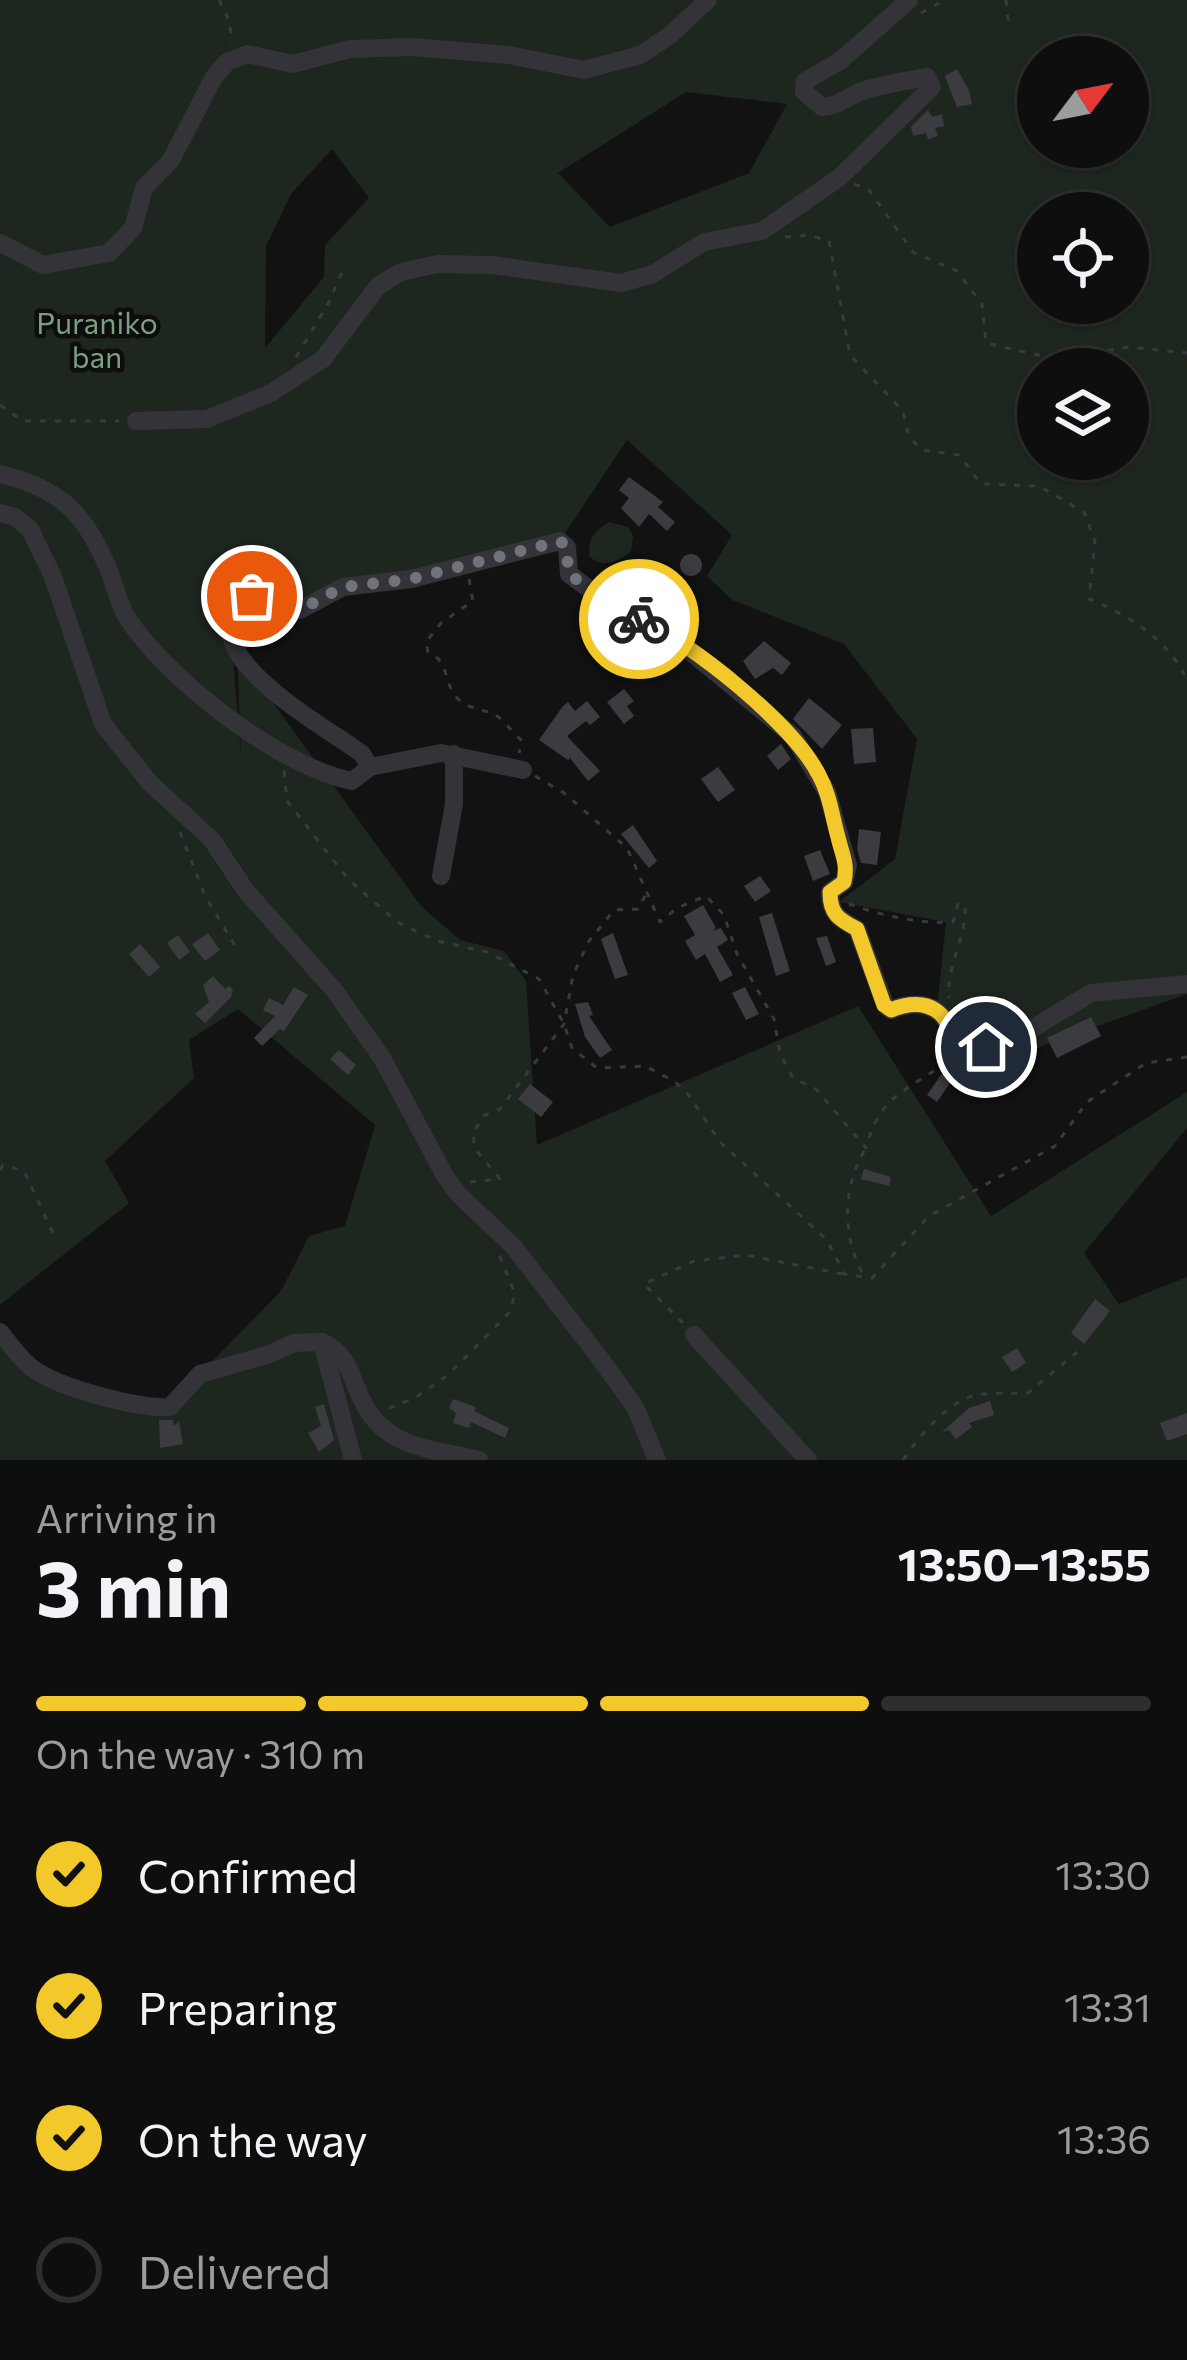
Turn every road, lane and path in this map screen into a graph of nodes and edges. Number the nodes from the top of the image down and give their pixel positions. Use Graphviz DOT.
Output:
graph roads {
  1 [pos="219,0"];
  2 [pos="708,0"];
  3 [pos="909,0"];
  4 [pos="1006,0"];
  5 [pos="1009,28"];
  6 [pos="227,62"];
  7 [pos="839,177"];
  8 [pos="766,238"];
  9 [pos="0,243"];
  10 [pos="342,272"];
  11 [pos="1187,353"];
  12 [pos="291,365"];
  13 [pos="0,405"];
  14 [pos="136,421"];
  15 [pos="0,475"];
  16 [pos="5,517"];
  17 [pos="467,566"];
  18 [pos="1187,681"];
  19 [pos="454,754"];
  20 [pos="282,755"];
  21 [pos="370,766"];
  22 [pos="519,768"];
  23 [pos="177,825"];
  24 [pos="441,876"];
  25 [pos="646,894"];
  26 [pos="830,901"];
  27 [pos="238,952"];
  28 [pos="1187,984"];
  29 [pos="564,1024"];
  30 [pos="951,1024"];
  31 [pos="956,1056"];
  32 [pos="1187,1057"];
  33 [pos="866,1148"];
  34 [pos="0,1170"];
  35 [pos="445,1176"];
  36 [pos="493,1223"];
  37 [pos="53,1233"];
  38 [pos="844,1274"];
  39 [pos="866,1280"];
  40 [pos="0,1333"];
  41 [pos="694,1335"];
  42 [pos="322,1342"];
  43 [pos="1077,1352"];
  44 [pos="370,1415"];
  45 [pos="352,1460"];
  46 [pos="478,1460"];
  47 [pos="657,1460"];
  48 [pos="808,1460"];
  49 [pos="903,1460"];
  1 -- 6 [label="path"];
  2 -- 6 [label="street"];
  3 -- 7 [label="street"];
  4 -- 5 [label="path"];
  6 -- 9 [label="street"];
  7 -- 11 [label="path"];
  7 -- 14 [label="street"];
  8 -- 18 [label="path"];
  10 -- 12 [label="path"];
  13 -- 14 [label="path"];
  15 -- 20 [label="street"];
  16 -- 35 [label="street"];
  17 -- 21 [label="street"];
  17 -- 22 [label="path"];
  17 -- 26 [label="street"];
  19 -- 21 [label="street"];
  19 -- 22 [label="street"];
  19 -- 24 [label="street"];
  20 -- 21 [label="street"];
  20 -- 29 [label="path"];
  22 -- 25 [label="path"];
  23 -- 27 [label="path"];
  25 -- 29 [label="path"];
  25 -- 33 [label="path"];
  26 -- 30 [label="street"];
  26 -- 30 [label="path"];
  28 -- 31 [label="street"];
  29 -- 35 [label="path"];
  29 -- 38 [label="path"];
  30 -- 31 [label="street"];
  31 -- 33 [label="path"];
  32 -- 39 [label="path"];
  33 -- 39 [label="path"];
  34 -- 37 [label="path"];
  35 -- 36 [label="street"];
  36 -- 44 [label="path"];
  36 -- 47 [label="street"];
  38 -- 39 [label="path"];
  38 -- 41 [label="path"];
  40 -- 42 [label="street"];
  41 -- 48 [label="street"];
  42 -- 44 [label="street"];
  42 -- 45 [label="street"];
  43 -- 49 [label="path"];
  44 -- 46 [label="street"];
}
